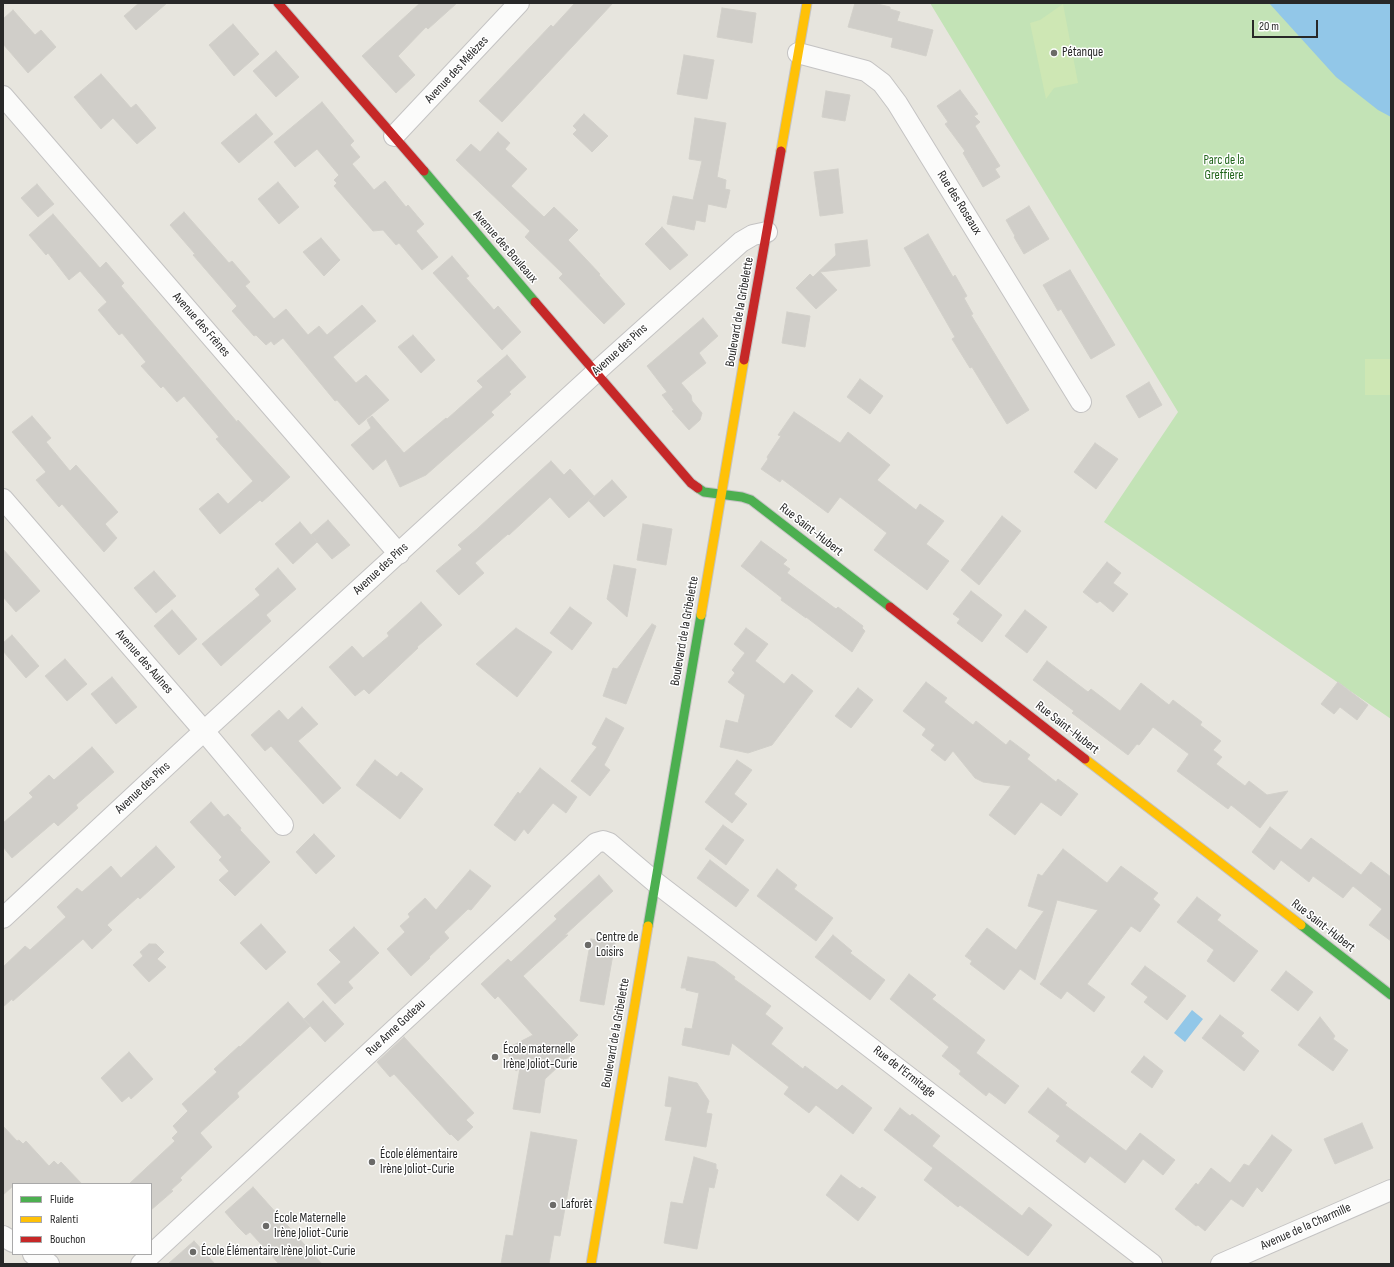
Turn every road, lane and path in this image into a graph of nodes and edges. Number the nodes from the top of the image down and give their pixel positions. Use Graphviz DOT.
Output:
graph roads {
  1 [pos="278,3"];
  2 [pos="519,3"];
  3 [pos="807,3"];
  4 [pos="798,53"];
  5 [pos="3,96"];
  6 [pos="394,136"];
  7 [pos="767,232"];
  8 [pos="596,372"];
  9 [pos="1081,402"];
  10 [pos="722,494"];
  11 [pos="3,499"];
  12 [pos="399,554"];
  13 [pos="204,732"];
  14 [pos="283,825"];
  15 [pos="655,882"];
  16 [pos="5,912"];
  17 [pos="1391,995"];
  18 [pos="1391,1190"];
  19 [pos="3,1236"];
  20 [pos="12,1241"];
  21 [pos="152,1254"];
  22 [pos="35,1255"];
  23 [pos="151,1255"];
  24 [pos="49,1264"];
  25 [pos="141,1264"];
  26 [pos="591,1264"];
  27 [pos="1152,1264"];
  28 [pos="1220,1264"];
  1 -- 6 [label="street, Avenue des Bouleaux"];
  2 -- 6 [label="street, Avenue des Mélèzes"];
  3 -- 4 [label="street, Boulevard de la Gribelette"];
  4 -- 7 [label="street, Boulevard de la Gribelette"];
  4 -- 9 [label="street, Rue des Roseaux"];
  5 -- 12 [label="street, Avenue des Frênes"];
  6 -- 8 [label="street, Avenue des Bouleaux"];
  7 -- 8 [label="street, Avenue des Pins"];
  7 -- 10 [label="street, Boulevard de la Gribelette"];
  8 -- 10 [label="street, Avenue des Bouleaux"];
  8 -- 12 [label="street, Avenue des Pins"];
  10 -- 15 [label="street, Boulevard de la Gribelette"];
  10 -- 17 [label="street, Rue Saint-Hubert"];
  11 -- 13 [label="street, Avenue des Aulnes"];
  12 -- 13 [label="street, Avenue des Pins"];
  13 -- 14 [label="street, Avenue des Aulnes"];
  13 -- 16 [label="street, Avenue des Pins"];
  15 -- 21 [label="street, Rue Anne Godeau"];
  15 -- 26 [label="street, Boulevard de la Gribelette"];
  15 -- 27 [label="street, Rue de l'Ermitage"];
  18 -- 28 [label="street, Avenue de la Charmille"];
  19 -- 20 [label="street"];
  22 -- 24 [label="street"];
  23 -- 25 [label="street, Rue Anne Godeau"];
}
